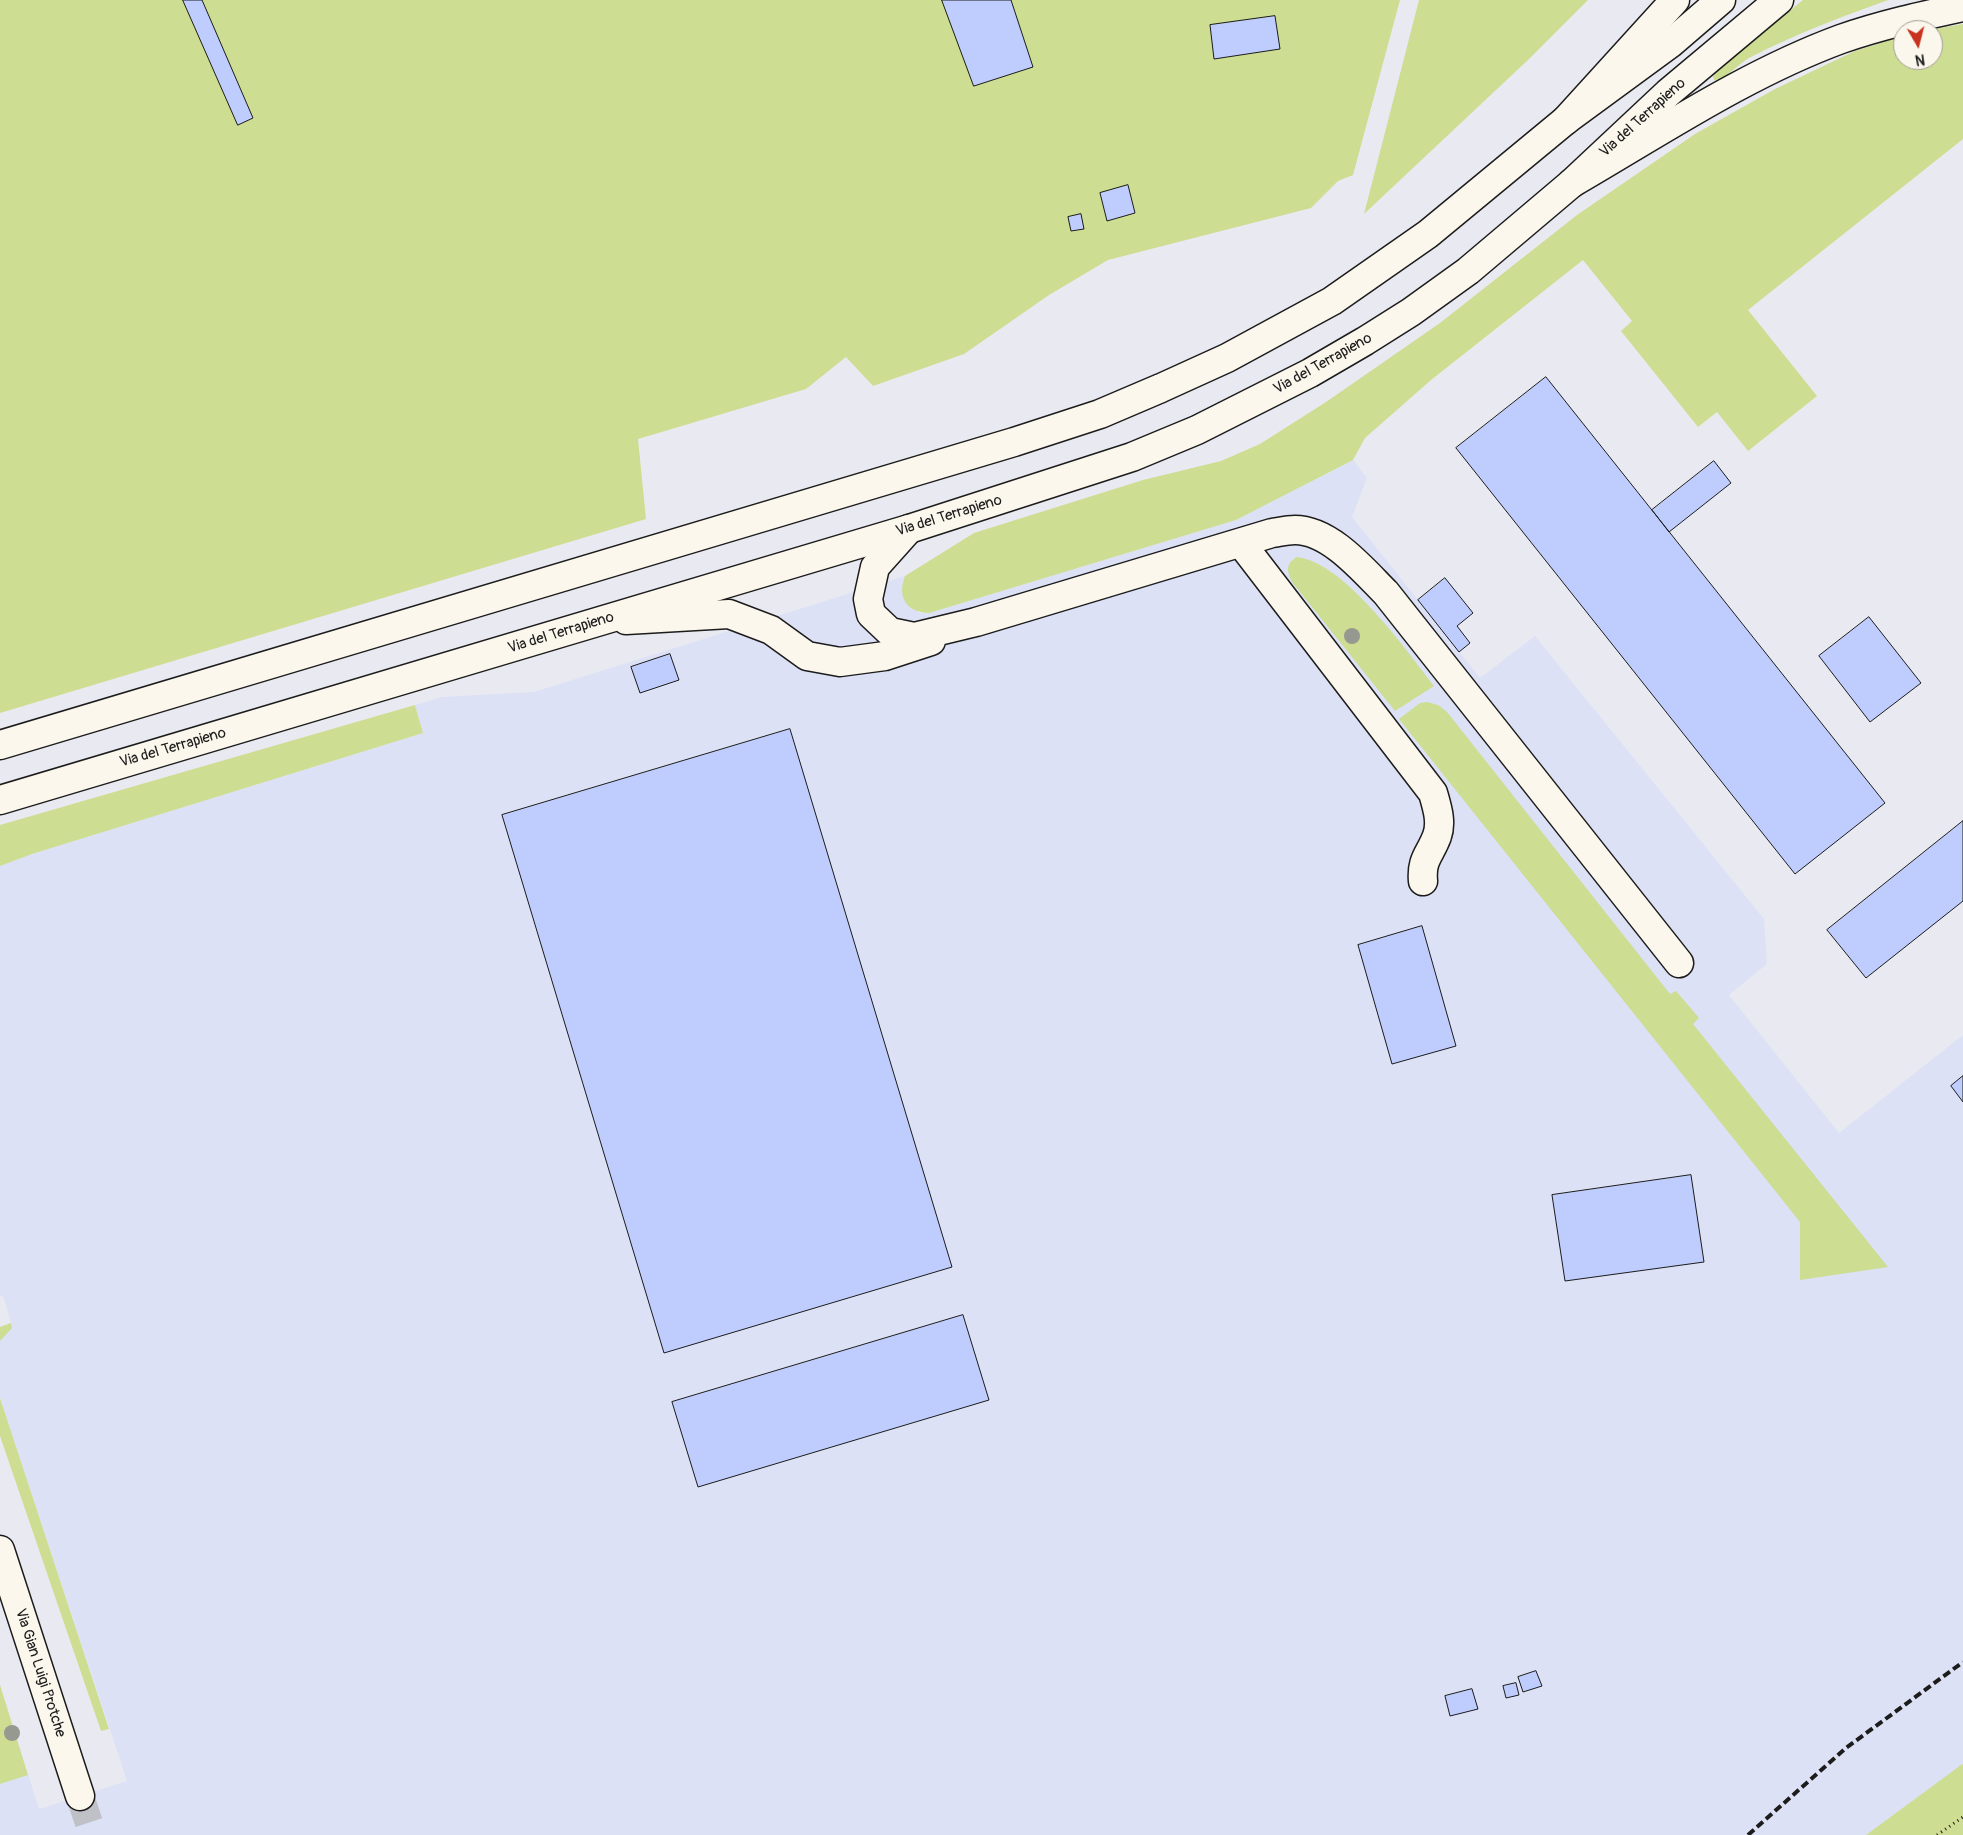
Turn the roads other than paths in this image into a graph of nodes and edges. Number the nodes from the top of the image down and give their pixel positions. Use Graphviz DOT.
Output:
graph roads {
  1 [pos="1676,0"];
  2 [pos="1721,0"];
  3 [pos="1779,0"];
  4 [pos="1963,7"];
  5 [pos="1566,120"];
  6 [pos="1572,183"];
  7 [pos="909,529"];
  8 [pos="1241,543"];
  9 [pos="976,622"];
  10 [pos="597,623"];
  11 [pos="0,745"];
  12 [pos="0,800"];
  13 [pos="1423,881"];
  14 [pos="1680,963"];
  15 [pos="0,1550"];
  16 [pos="80,1796"];
  1 -- 5 [label="main road"];
  2 -- 5 [label="main road"];
  3 -- 6 [label="main road, Via del Terrapieno"];
  4 -- 6 [label="main road"];
  5 -- 11 [label="main road"];
  6 -- 7 [label="main road, Via del Terrapieno"];
  7 -- 9 [label="main road"];
  7 -- 10 [label="main road, Via del Terrapieno"];
  8 -- 9 [label="main road"];
  8 -- 13 [label="main road"];
  8 -- 14 [label="main road"];
  9 -- 10 [label="main road"];
  10 -- 12 [label="main road, Via del Terrapieno"];
  15 -- 16 [label="main road, Via Gian Luigi Protche"];
}
